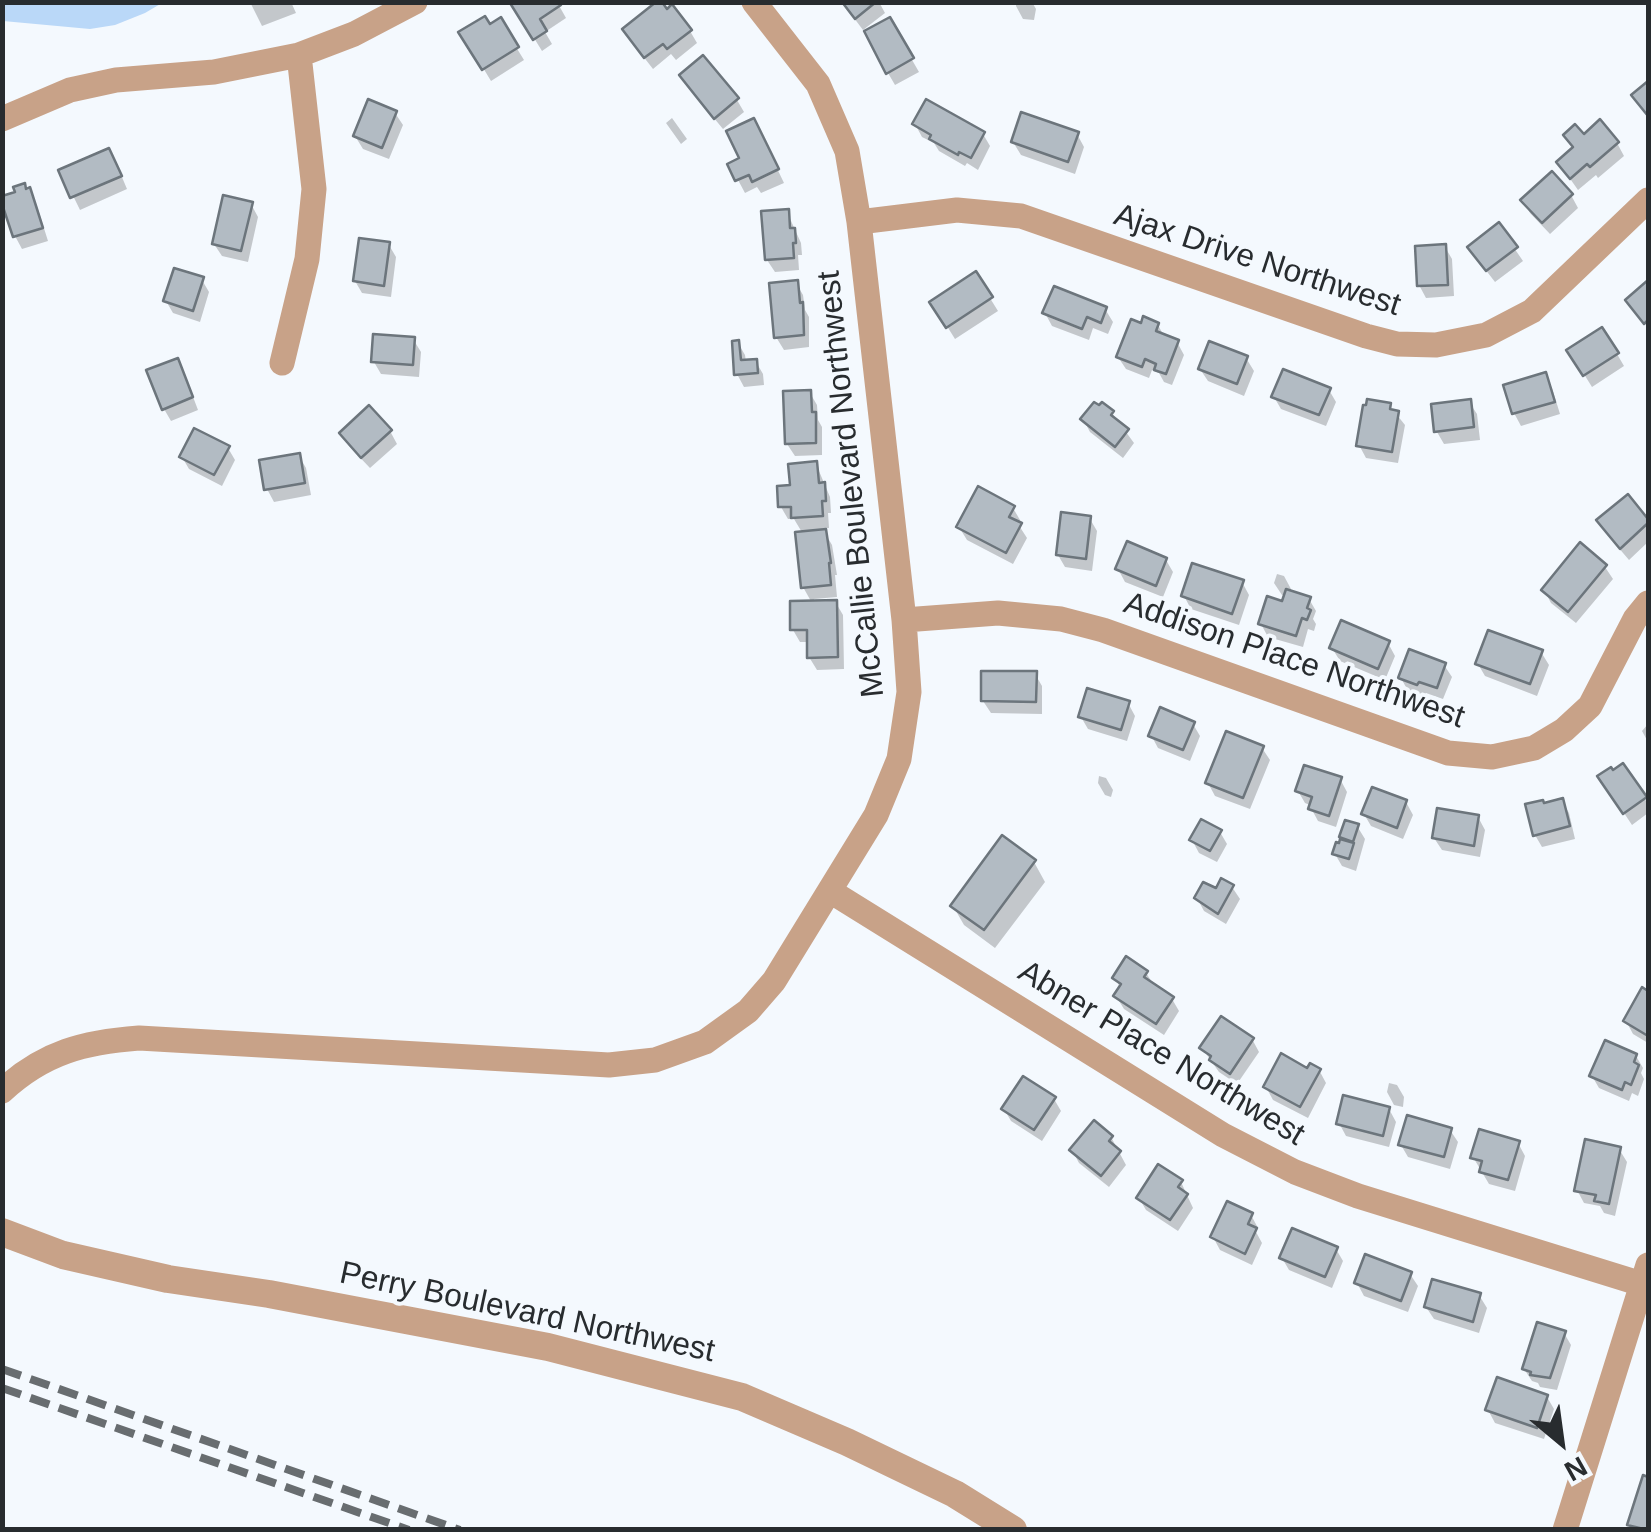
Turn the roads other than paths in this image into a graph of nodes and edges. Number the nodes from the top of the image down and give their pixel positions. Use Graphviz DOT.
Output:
graph roads {
  1 [pos="415,2"];
  2 [pos="754,2"];
  3 [pos="299,55"];
  4 [pos="2,119"];
  5 [pos="1648,200"];
  6 [pos="859,222"];
  7 [pos="282,363"];
  8 [pos="1648,603"];
  9 [pos="904,620"];
  10 [pos="830,891"];
  11 [pos="2,1091"];
  12 [pos="2,1232"];
  13 [pos="1646,1278"];
  14 [pos="1014,1530"];
  15 [pos="1565,1530"];
  1 -- 3 [label="street"];
  2 -- 6 [label="street, McCallie Boulevard Northwest"];
  3 -- 4 [label="street"];
  3 -- 7 [label="street"];
  5 -- 6 [label="street, Ajax Drive Northwest"];
  6 -- 9 [label="street, McCallie Boulevard Northwest"];
  8 -- 9 [label="street, Addison Place Northwest"];
  9 -- 10 [label="street, McCallie Boulevard Northwest"];
  10 -- 11 [label="street, McCallie Boulevard Northwest"];
  10 -- 13 [label="street, Abner Place Northwest"];
  12 -- 14 [label="street, Perry Boulevard Northwest"];
  13 -- 15 [label="street"];
}
